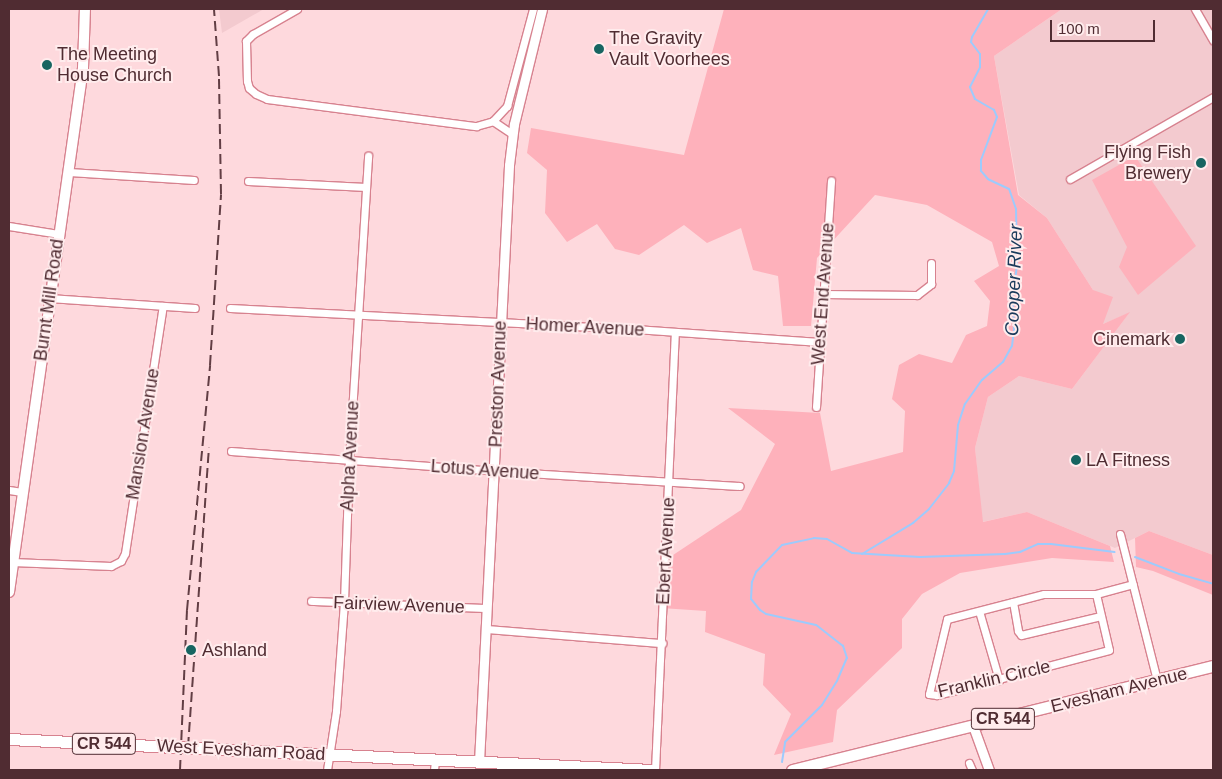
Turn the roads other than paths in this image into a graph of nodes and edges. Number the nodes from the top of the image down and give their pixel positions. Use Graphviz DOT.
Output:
graph roads {
  1 [pos="86,9"];
  2 [pos="297,9"];
  3 [pos="533,9"];
  4 [pos="542,9"];
  5 [pos="1195,9"];
  6 [pos="1211,31"];
  7 [pos="1213,40"];
  8 [pos="1213,97"];
  9 [pos="504,111"];
  10 [pos="493,122"];
  11 [pos="514,124"];
  12 [pos="512,134"];
  13 [pos="368,156"];
  14 [pos="69,172"];
  15 [pos="1070,179"];
  16 [pos="194,180"];
  17 [pos="831,180"];
  18 [pos="248,181"];
  19 [pos="366,187"];
  20 [pos="9,226"];
  21 [pos="59,234"];
  22 [pos="931,263"];
  23 [pos="822,294"];
  24 [pos="49,298"];
  25 [pos="163,306"];
  26 [pos="195,308"];
  27 [pos="230,308"];
  28 [pos="357,316"];
  29 [pos="500,322"];
  30 [pos="675,332"];
  31 [pos="820,342"];
  32 [pos="816,407"];
  33 [pos="231,451"];
  34 [pos="350,460"];
  35 [pos="495,471"];
  36 [pos="670,482"];
  37 [pos="740,486"];
  38 [pos="9,490"];
  39 [pos="22,492"];
  40 [pos="1120,534"];
  41 [pos="12,562"];
  42 [pos="1133,584"];
  43 [pos="9,592"];
  44 [pos="1096,594"];
  45 [pos="311,601"];
  46 [pos="344,602"];
  47 [pos="1012,602"];
  48 [pos="487,608"];
  49 [pos="979,611"];
  50 [pos="1101,616"];
  51 [pos="487,629"];
  52 [pos="662,643"];
  53 [pos="1213,666"];
  54 [pos="999,680"];
  55 [pos="1157,680"];
  56 [pos="973,726"];
  57 [pos="9,739"];
  58 [pos="328,755"];
  59 [pos="478,762"];
  60 [pos="969,763"];
  61 [pos="434,765"];
  62 [pos="327,770"];
  63 [pos="654,770"];
  64 [pos="792,770"];
  65 [pos="972,770"];
  66 [pos="990,770"];
  1 -- 14 [label="main road, Burnt Mill Road"];
  2 -- 10 [label="street"];
  3 -- 9 [label="street"];
  4 -- 11 [label="street, Preston Avenue"];
  5 -- 6 [label="street"];
  6 -- 7 [label="street"];
  8 -- 15 [label="street"];
  9 -- 10 [label="street"];
  9 -- 11 [label="street"];
  10 -- 12 [label="street"];
  11 -- 12 [label="street, Preston Avenue"];
  12 -- 29 [label="street, Preston Avenue"];
  13 -- 19 [label="street, Alpha Avenue"];
  14 -- 16 [label="street"];
  14 -- 21 [label="main road, Burnt Mill Road"];
  17 -- 23 [label="street, West End Avenue"];
  18 -- 19 [label="street"];
  19 -- 28 [label="street, Alpha Avenue"];
  20 -- 21 [label="street"];
  21 -- 24 [label="main road, Burnt Mill Road"];
  22 -- 23 [label="street"];
  23 -- 31 [label="street, West End Avenue"];
  24 -- 25 [label="street"];
  24 -- 39 [label="main road, Burnt Mill Road"];
  25 -- 26 [label="street"];
  25 -- 41 [label="street, Mansion Avenue"];
  27 -- 28 [label="street, Homer Avenue"];
  28 -- 29 [label="street, Homer Avenue"];
  28 -- 34 [label="street, Alpha Avenue"];
  29 -- 30 [label="street, Homer Avenue"];
  29 -- 35 [label="street, Preston Avenue"];
  30 -- 31 [label="street, Homer Avenue"];
  30 -- 36 [label="street, Ebert Avenue"];
  31 -- 32 [label="street, West End Avenue"];
  33 -- 34 [label="street, Lotus Avenue"];
  34 -- 35 [label="street, Lotus Avenue"];
  34 -- 46 [label="street, Alpha Avenue"];
  35 -- 36 [label="street, Lotus Avenue"];
  35 -- 48 [label="street, Preston Avenue"];
  36 -- 37 [label="street, Lotus Avenue"];
  36 -- 52 [label="street, Ebert Avenue"];
  38 -- 39 [label="street"];
  39 -- 41 [label="main road, Burnt Mill Road"];
  40 -- 42 [label="street"];
  41 -- 43 [label="main road, Burnt Mill Road"];
  42 -- 44 [label="street, Franklin Circle"];
  42 -- 55 [label="street"];
  44 -- 47 [label="street, Franklin Circle"];
  44 -- 50 [label="street, Franklin Circle"];
  45 -- 46 [label="street, Fairview Avenue"];
  46 -- 48 [label="street, Fairview Avenue"];
  46 -- 58 [label="street, Alpha Avenue"];
  47 -- 49 [label="street, Franklin Circle"];
  47 -- 50 [label="street"];
  48 -- 51 [label="street, Preston Avenue"];
  49 -- 54 [label="street"];
  49 -- 54 [label="street, Franklin Circle"];
  50 -- 54 [label="street, Franklin Circle"];
  51 -- 52 [label="street, Fairview Avenue"];
  51 -- 59 [label="street, Preston Avenue"];
  52 -- 63 [label="street, Ebert Avenue"];
  53 -- 55 [label="main road, Evesham Avenue / CR 544"];
  55 -- 56 [label="main road, Evesham Avenue / CR 544"];
  56 -- 64 [label="main road, Evesham Avenue / CR 544"];
  56 -- 66 [label="street"];
  57 -- 58 [label="main road, West Evesham Road / CR 544"];
  58 -- 61 [label="main road, West Evesham Road / CR 544"];
  58 -- 62 [label="street, Alpha Avenue"];
  59 -- 61 [label="main road, West Evesham Road / CR 544"];
  59 -- 63 [label="main road, West Evesham Road / CR 544"];
  60 -- 65 [label="street"];
}
